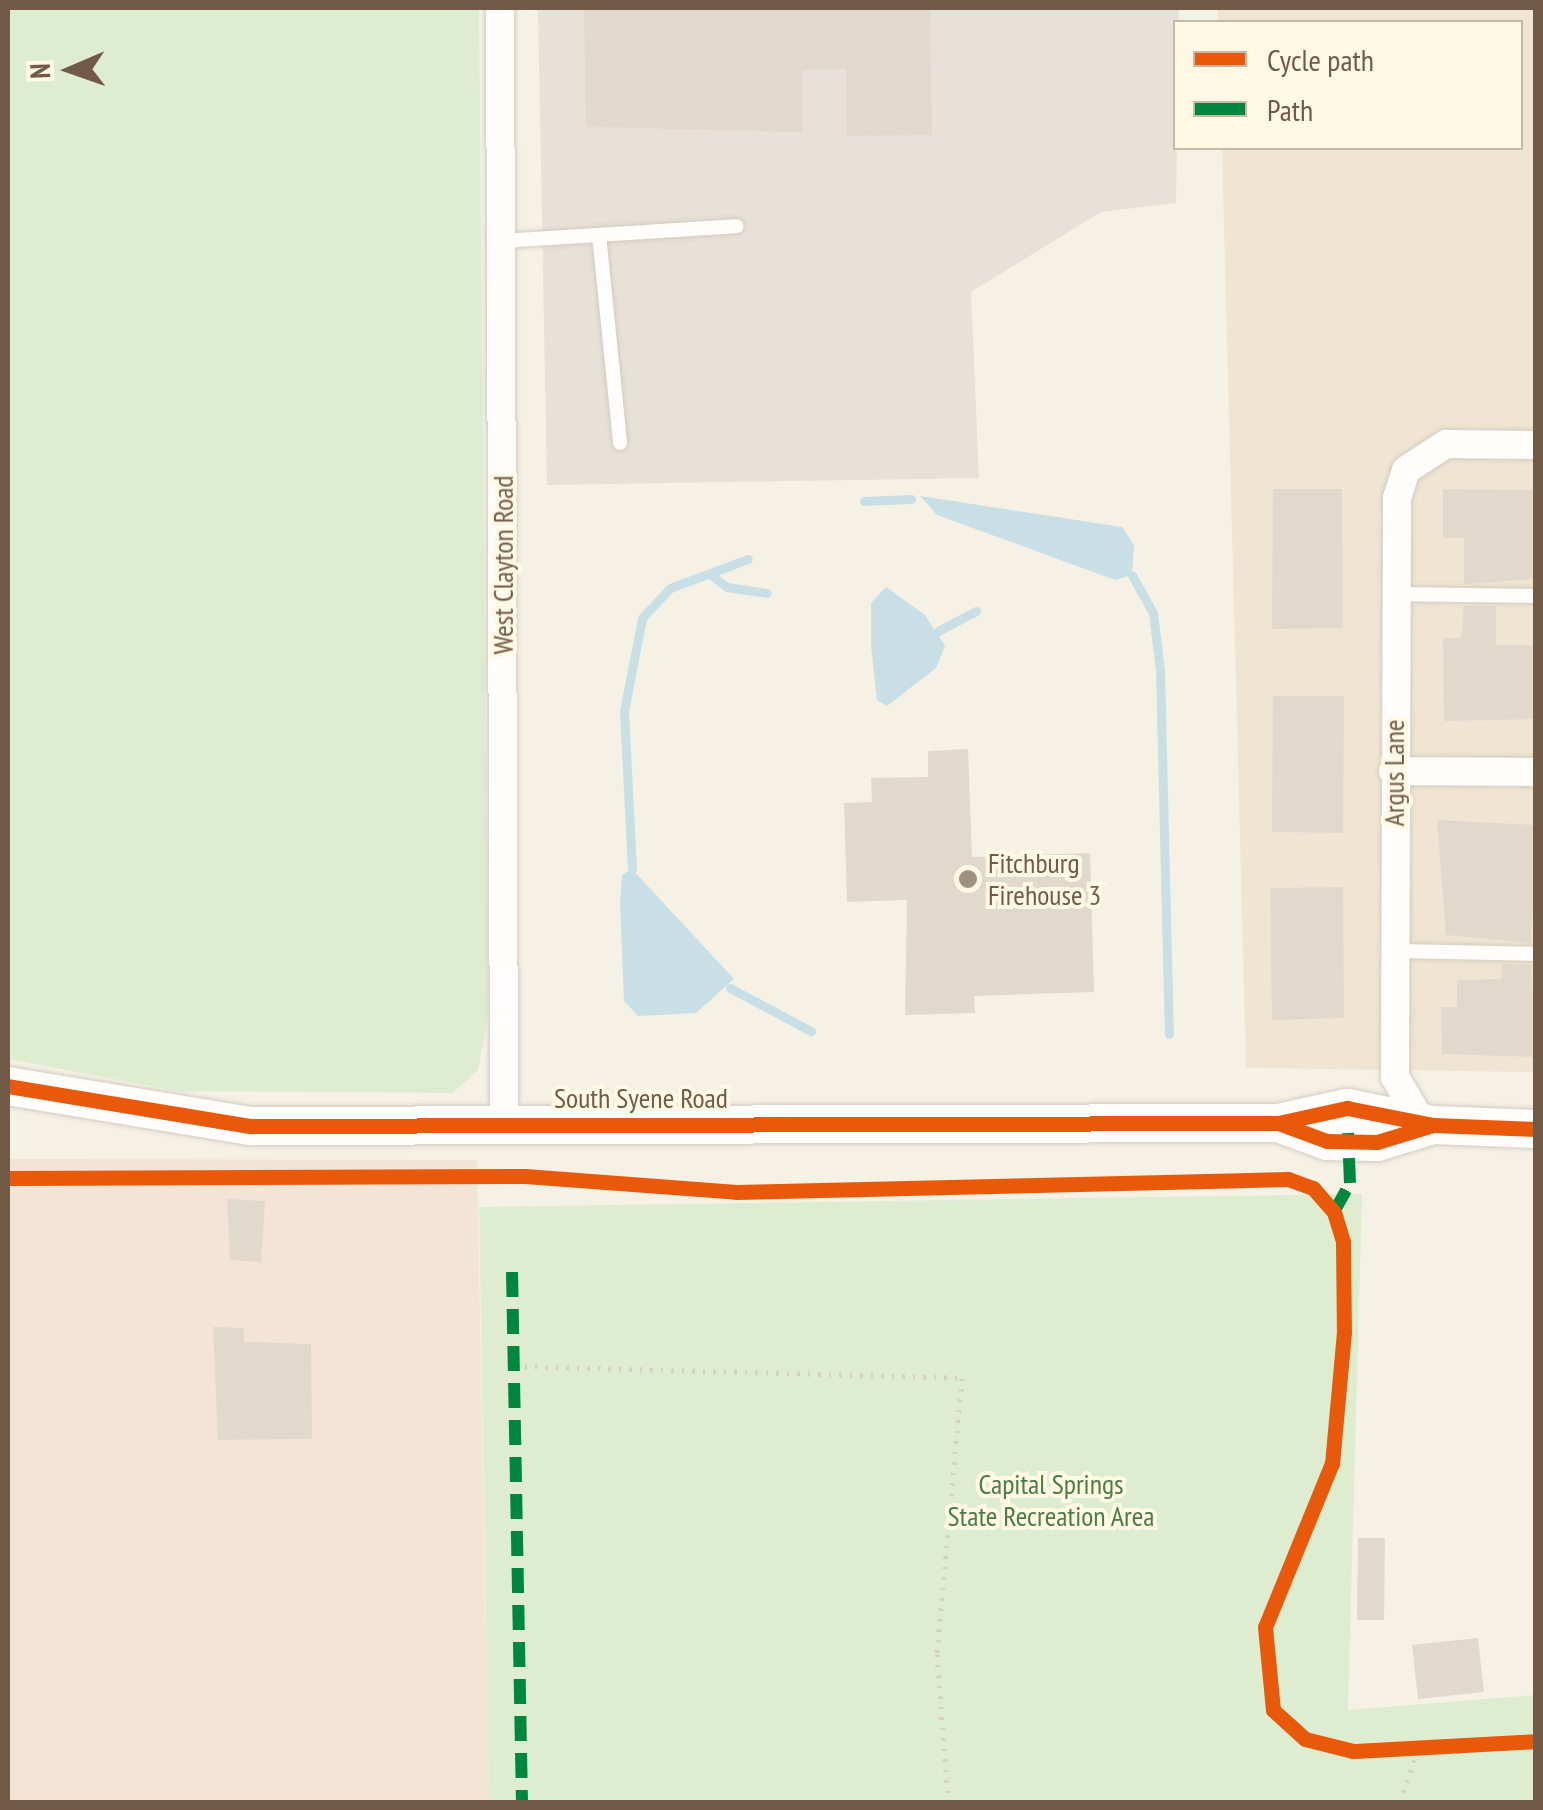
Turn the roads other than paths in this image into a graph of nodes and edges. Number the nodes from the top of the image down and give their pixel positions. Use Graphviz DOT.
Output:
graph roads {
  1 [pos="500,8"];
  2 [pos="737,226"];
  3 [pos="598,235"];
  4 [pos="501,241"];
  5 [pos="620,443"];
  6 [pos="1536,445"];
  7 [pos="1396,594"];
  8 [pos="1536,596"];
  9 [pos="1393,771"];
  10 [pos="1536,772"];
  11 [pos="1394,952"];
  12 [pos="1536,954"];
  13 [pos="8,1086"];
  14 [pos="1386,1092"];
  15 [pos="504,1122"];
  16 [pos="1278,1123"];
  17 [pos="1427,1123"];
  18 [pos="1536,1129"];
  1 -- 4 [label="street, West Clayton Road"];
  2 -- 3 [label="lane"];
  3 -- 4 [label="lane"];
  3 -- 5 [label="lane"];
  4 -- 15 [label="street, West Clayton Road"];
  6 -- 7 [label="street, Argus Lane"];
  7 -- 8 [label="lane"];
  7 -- 9 [label="street, Argus Lane"];
  9 -- 10 [label="street"];
  9 -- 11 [label="street, Argus Lane"];
  11 -- 12 [label="lane"];
  11 -- 14 [label="street, Argus Lane"];
  13 -- 15 [label="street, South Syene Road"];
  14 -- 16 [label="street, South Syene Road"];
  14 -- 17 [label="street, South Syene Road"];
  15 -- 16 [label="street, South Syene Road"];
  16 -- 17 [label="street, South Syene Road"];
  17 -- 18 [label="street, South Syene Road"];
}
